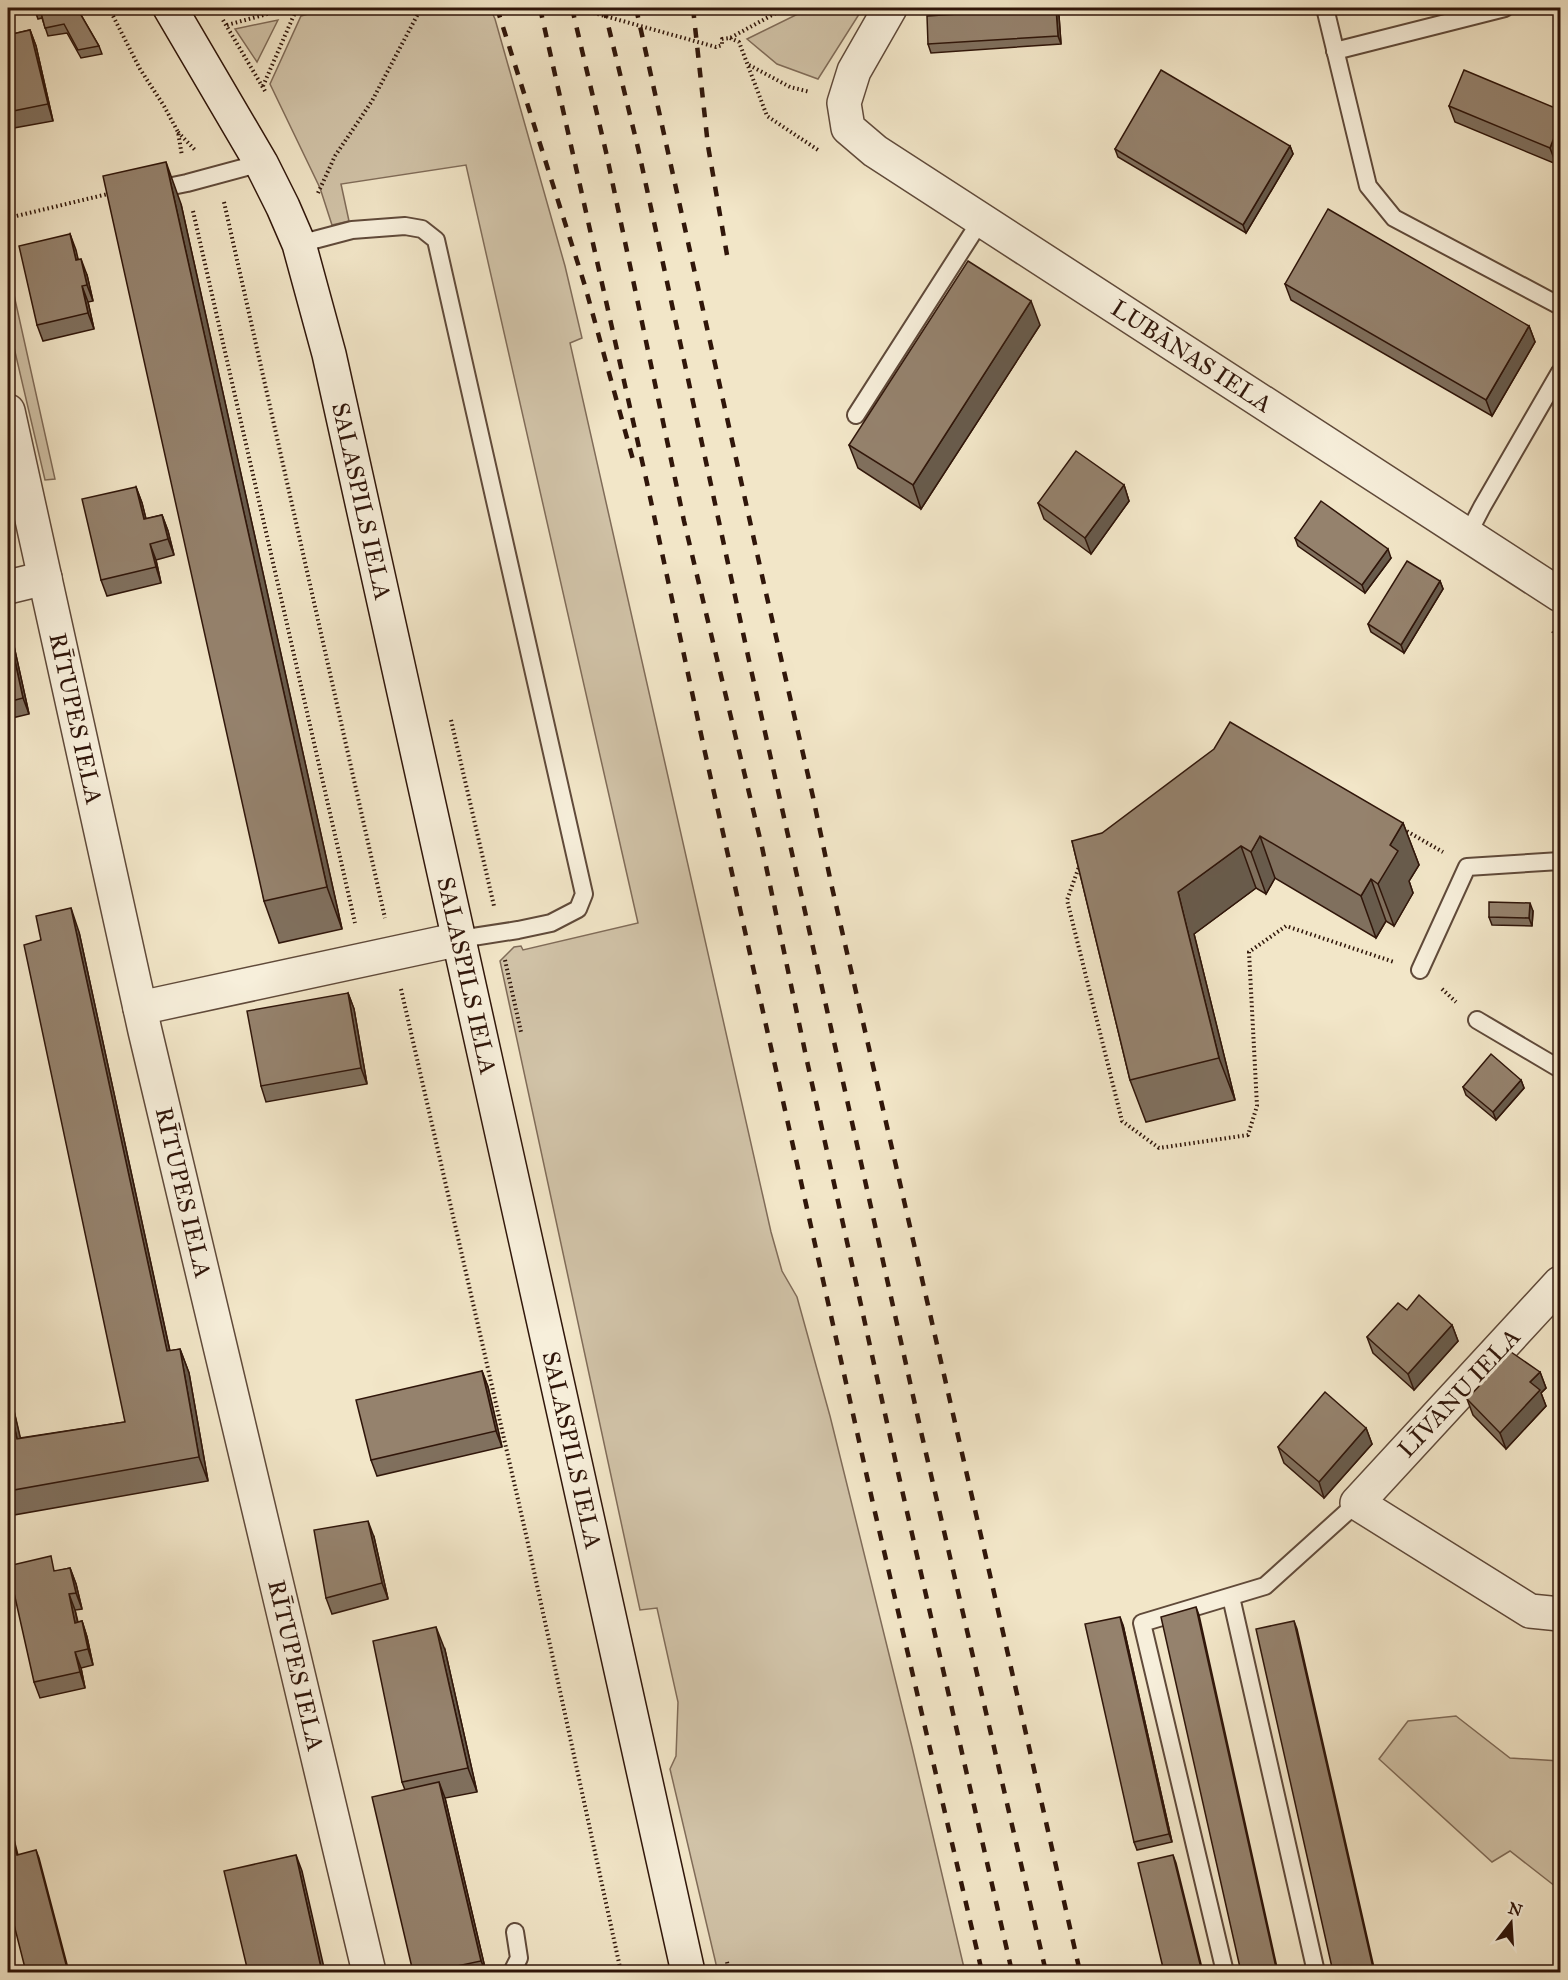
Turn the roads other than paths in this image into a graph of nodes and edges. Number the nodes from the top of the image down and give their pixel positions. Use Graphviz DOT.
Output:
graph roads {
  1 [pos="170,8"];
  2 [pos="890,8"];
  3 [pos="1326,8"];
  4 [pos="1505,8"];
  5 [pos="1335,51"];
  6 [pos="261,164"];
  7 [pos="149,191"];
  8 [pos="981,220"];
  9 [pos="299,244"];
  10 [pos="1560,306"];
  11 [pos="1560,372"];
  12 [pos="8,411"];
  13 [pos="856,415"];
  14 [pos="11,447"];
  15 [pos="1468,534"];
  16 [pos="45,578"];
  17 [pos="8,587"];
  18 [pos="1560,595"];
  19 [pos="1560,861"];
  20 [pos="460,939"];
  21 [pos="1420,970"];
  22 [pos="140,1008"];
  23 [pos="1477,1020"];
  24 [pos="1560,1069"];
  25 [pos="1560,1283"];
  26 [pos="1357,1503"];
  27 [pos="1231,1597"];
  28 [pos="1545,1613"];
  29 [pos="515,1932"];
  30 [pos="369,1972"];
  31 [pos="512,1972"];
  32 [pos="688,1972"];
  33 [pos="1225,1972"];
  34 [pos="1316,1972"];
  1 -- 6 [label="street, SALASPILS IELA"];
  2 -- 8 [label="street, LUBĀNAS IELA"];
  3 -- 5 [label="lane"];
  4 -- 5 [label="lane"];
  5 -- 10 [label="lane"];
  6 -- 7 [label="lane"];
  6 -- 9 [label="street, SALASPILS IELA"];
  8 -- 13 [label="lane"];
  8 -- 15 [label="street, LUBĀNAS IELA"];
  9 -- 20 [label="street, SALASPILS IELA"];
  9 -- 20 [label="lane"];
  11 -- 15 [label="lane"];
  12 -- 14 [label="street, RĪTUPES IELA"];
  14 -- 16 [label="street, RĪTUPES IELA"];
  15 -- 18 [label="street, LUBĀNAS IELA"];
  16 -- 17 [label="street"];
  16 -- 22 [label="street, RĪTUPES IELA"];
  19 -- 21 [label="lane"];
  20 -- 22 [label="street"];
  20 -- 32 [label="street, SALASPILS IELA"];
  22 -- 30 [label="street, RĪTUPES IELA"];
  23 -- 24 [label="lane"];
  25 -- 26 [label="street, LĪVĀNU IELA"];
  26 -- 27 [label="lane"];
  26 -- 28 [label="street"];
  27 -- 33 [label="lane"];
  27 -- 34 [label="lane"];
  29 -- 31 [label="lane"];
}
